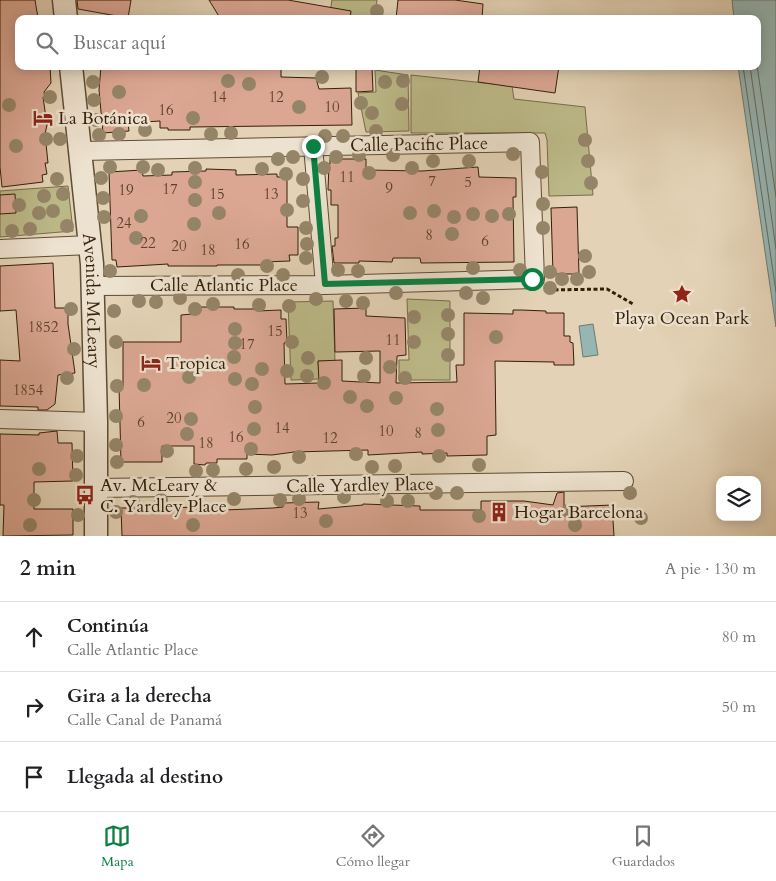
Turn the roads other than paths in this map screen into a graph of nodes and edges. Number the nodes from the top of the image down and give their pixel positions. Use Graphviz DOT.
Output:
graph roads {
  1 [pos="64,0"];
  2 [pos="66,15"];
  3 [pos="71,70"];
  4 [pos="313,146"];
  5 [pos="81,151"];
  6 [pos="90,245"];
  7 [pos="0,249"];
  8 [pos="533,279"];
  9 [pos="325,284"];
  10 [pos="93,286"];
  11 [pos="0,420"];
  12 [pos="96,422"];
  13 [pos="624,481"];
  14 [pos="96,488"];
  15 [pos="96,536"];
  1 -- 2 [label="street"];
  3 -- 5 [label="street, Avenida McLeary"];
  4 -- 5 [label="street, Calle Pacific Place"];
  4 -- 8 [label="street, Calle Pacific Place"];
  4 -- 9 [label="street"];
  5 -- 6 [label="street, Avenida McLeary"];
  6 -- 7 [label="street"];
  6 -- 10 [label="street, Avenida McLeary"];
  8 -- 9 [label="street, Calle Atlantic Place"];
  9 -- 10 [label="street, Calle Atlantic Place"];
  10 -- 12 [label="street, Avenida McLeary"];
  11 -- 12 [label="street"];
  12 -- 14 [label="street, Avenida McLeary"];
  13 -- 14 [label="street, Calle Yardley Place"];
  14 -- 15 [label="street, Avenida McLeary"];
}
